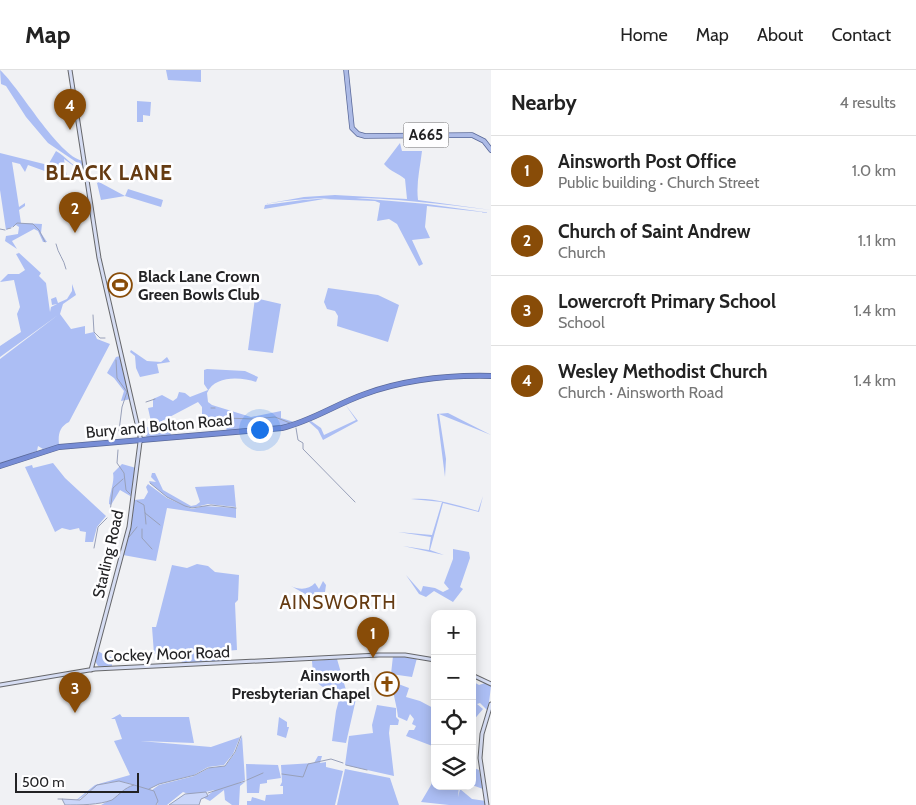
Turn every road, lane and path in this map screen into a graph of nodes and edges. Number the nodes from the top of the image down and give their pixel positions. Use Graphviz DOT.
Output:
graph roads {
  1 [pos="70,70"];
  2 [pos="346,70"];
  3 [pos="491,150"];
  4 [pos="491,376"];
  5 [pos="141,442"];
  6 [pos="0,466"];
  7 [pos="431,659"];
  8 [pos="93,661"];
  9 [pos="100,669"];
  10 [pos="91,670"];
  11 [pos="476,677"];
  12 [pos="0,684"];
  13 [pos="491,684"];
  14 [pos="491,704"];
  15 [pos="487,805"];
  1 -- 5 [label="main road"];
  2 -- 3 [label="main road, A665"];
  4 -- 5 [label="highway, Bury and Bolton Road"];
  5 -- 6 [label="highway, Bury and Bolton Road"];
  5 -- 8 [label="main road, Starling Road"];
  7 -- 9 [label="main road, Cockey Moor Road"];
  8 -- 9 [label="main road"];
  8 -- 10 [label="main road, Starling Road"];
  9 -- 10 [label="main road, Cockey Moor Road"];
  10 -- 12 [label="main road, Cockey Moor Road"];
  11 -- 13 [label="main road"];
  14 -- 15 [label="main road"];
}
